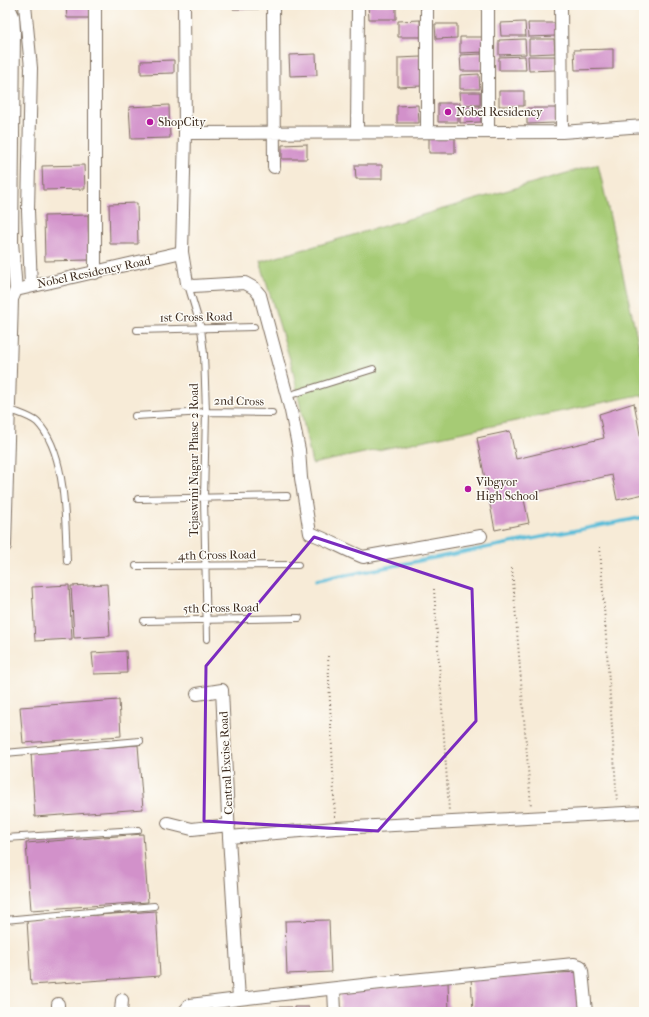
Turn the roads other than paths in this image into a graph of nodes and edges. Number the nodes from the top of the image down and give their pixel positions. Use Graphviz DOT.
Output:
graph roads {
  1 [pos="8,5"];
  2 [pos="25,5"];
  3 [pos="95,5"];
  4 [pos="184,5"];
  5 [pos="273,5"];
  6 [pos="358,5"];
  7 [pos="427,5"];
  8 [pos="488,5"];
  9 [pos="561,5"];
  10 [pos="644,126"];
  11 [pos="274,131"];
  12 [pos="357,131"];
  13 [pos="428,132"];
  14 [pos="488,132"];
  15 [pos="562,132"];
  16 [pos="184,133"];
  17 [pos="274,167"];
  18 [pos="182,252"];
  19 [pos="95,273"];
  20 [pos="188,283"];
  21 [pos="30,286"];
  22 [pos="16,290"];
  23 [pos="8,320"];
  24 [pos="254,327"];
  25 [pos="201,328"];
  26 [pos="137,330"];
  27 [pos="373,369"];
  28 [pos="287,396"];
  29 [pos="9,410"];
  30 [pos="206,412"];
  31 [pos="272,413"];
  32 [pos="135,416"];
  33 [pos="6,455"];
  34 [pos="287,496"];
  35 [pos="138,499"];
  36 [pos="204,499"];
  37 [pos="5,518"];
  38 [pos="481,536"];
  39 [pos="5,546"];
  40 [pos="67,561"];
  41 [pos="298,565"];
  42 [pos="136,566"];
  43 [pos="206,566"];
  44 [pos="299,618"];
  45 [pos="207,619"];
  46 [pos="144,621"];
  47 [pos="207,639"];
  48 [pos="197,694"];
  49 [pos="140,741"];
  50 [pos="5,753"];
  51 [pos="644,812"];
  52 [pos="168,823"];
  53 [pos="228,825"];
  54 [pos="138,830"];
  55 [pos="229,837"];
  56 [pos="5,838"];
  57 [pos="154,906"];
  58 [pos="5,920"];
  59 [pos="334,989"];
  60 [pos="239,999"];
  61 [pos="184,1012"];
  62 [pos="335,1012"];
  63 [pos="586,1012"];
  1 -- 22 [label="street"];
  2 -- 21 [label="street"];
  3 -- 19 [label="street"];
  4 -- 16 [label="street"];
  5 -- 11 [label="street"];
  6 -- 12 [label="street"];
  7 -- 13 [label="street"];
  8 -- 14 [label="street"];
  9 -- 15 [label="street"];
  10 -- 15 [label="street"];
  11 -- 12 [label="street"];
  11 -- 16 [label="street"];
  11 -- 17 [label="street"];
  12 -- 13 [label="street"];
  13 -- 14 [label="street"];
  14 -- 15 [label="street"];
  16 -- 18 [label="street"];
  18 -- 19 [label="street, Nobel Residency Road"];
  18 -- 20 [label="street"];
  19 -- 21 [label="street, Nobel Residency Road"];
  20 -- 25 [label="lane, Tejaswini Nagar Phase 2 Road"];
  20 -- 28 [label="street"];
  21 -- 22 [label="street, Nobel Residency Road"];
  22 -- 23 [label="street"];
  23 -- 29 [label="street"];
  24 -- 25 [label="lane, 1st Cross Road"];
  25 -- 26 [label="lane, 1st Cross Road"];
  25 -- 30 [label="lane, Tejaswini Nagar Phase 2 Road"];
  27 -- 28 [label="lane"];
  28 -- 38 [label="street"];
  29 -- 33 [label="street"];
  29 -- 40 [label="lane"];
  30 -- 31 [label="lane, 2nd Cross"];
  30 -- 32 [label="lane, 2nd Cross"];
  30 -- 36 [label="lane, Tejaswini Nagar Phase 2 Road"];
  33 -- 37 [label="street"];
  34 -- 36 [label="lane"];
  35 -- 36 [label="lane"];
  36 -- 43 [label="lane, Tejaswini Nagar Phase 2 Road"];
  37 -- 39 [label="street"];
  41 -- 43 [label="lane, 4th Cross Road"];
  42 -- 43 [label="lane, 4th Cross Road"];
  43 -- 45 [label="lane, Tejaswini Nagar Phase 2 Road"];
  44 -- 45 [label="lane, 5th Cross Road"];
  45 -- 46 [label="lane, 5th Cross Road"];
  45 -- 47 [label="lane, Tejaswini Nagar Phase 2 Road"];
  48 -- 53 [label="street, Central Excise Road"];
  49 -- 50 [label="lane"];
  51 -- 55 [label="street"];
  52 -- 53 [label="street"];
  53 -- 55 [label="street, Central Excise Road"];
  54 -- 56 [label="lane"];
  55 -- 60 [label="street, Central Excise Road"];
  57 -- 58 [label="lane"];
  59 -- 60 [label="street"];
  59 -- 62 [label="street"];
  59 -- 63 [label="street"];
  60 -- 61 [label="street"];
}
